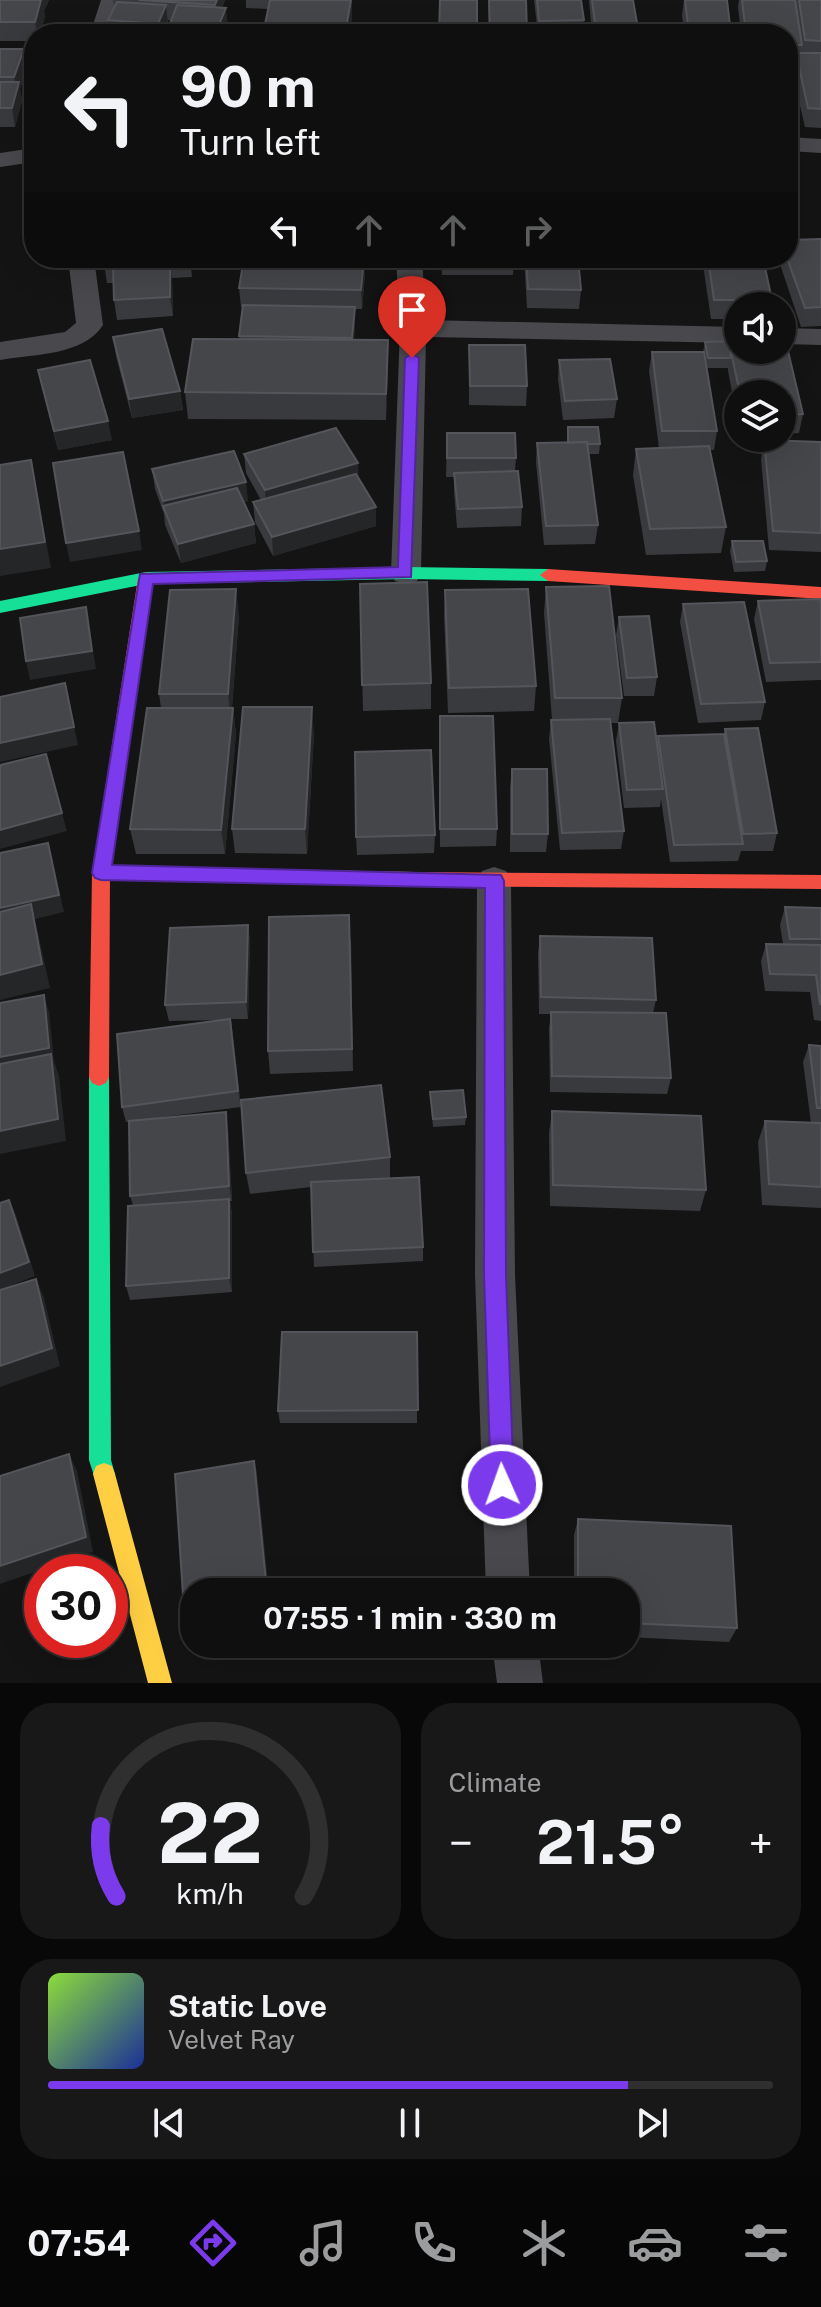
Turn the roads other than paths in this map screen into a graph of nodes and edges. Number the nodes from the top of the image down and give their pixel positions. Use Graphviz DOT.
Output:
graph roads {
  1 [pos="112,0"];
  2 [pos="104,24"];
  3 [pos="798,145"];
  4 [pos="821,146"];
  5 [pos="24,156"];
  6 [pos="0,160"];
  7 [pos="82,268"];
  8 [pos="410,268"];
  9 [pos="413,328"];
  10 [pos="724,335"];
  11 [pos="796,336"];
  12 [pos="821,337"];
  13 [pos="0,351"];
  14 [pos="406,573"];
  15 [pos="146,578"];
  16 [pos="821,593"];
  17 [pos="0,607"];
  18 [pos="101,873"];
  19 [pos="494,881"];
  20 [pos="821,882"];
  21 [pos="507,1578"];
  22 [pos="517,1658"];
  23 [pos="160,1683"];
  24 [pos="520,1683"];
  1 -- 2 [label="street"];
  3 -- 4 [label="street"];
  5 -- 6 [label="street"];
  7 -- 13 [label="street"];
  8 -- 9 [label="street"];
  9 -- 10 [label="street"];
  9 -- 14 [label="street"];
  11 -- 12 [label="street"];
  14 -- 15 [label="street"];
  14 -- 16 [label="street"];
  15 -- 17 [label="street"];
  15 -- 18 [label="street"];
  18 -- 19 [label="street"];
  18 -- 23 [label="street"];
  19 -- 20 [label="street"];
  19 -- 21 [label="street"];
  22 -- 24 [label="street"];
}
